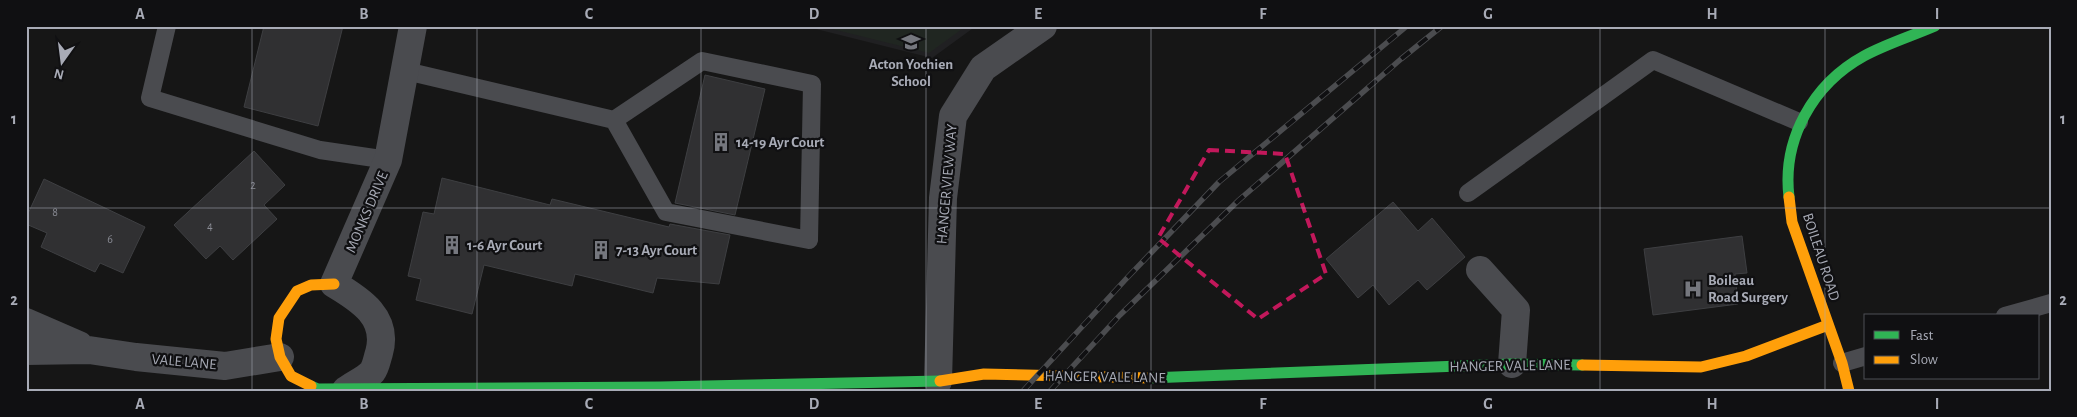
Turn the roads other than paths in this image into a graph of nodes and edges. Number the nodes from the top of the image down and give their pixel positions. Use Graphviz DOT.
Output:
graph roads {
  1 [pos="167,26"];
  2 [pos="413,26"];
  3 [pos="1043,26"];
  4 [pos="1936,26"];
  5 [pos="406,70"];
  6 [pos="614,120"];
  7 [pos="1799,122"];
  8 [pos="388,160"];
  9 [pos="1468,194"];
  10 [pos="1480,270"];
  11 [pos="334,284"];
  12 [pos="2051,303"];
  13 [pos="2012,314"];
  14 [pos="1828,325"];
  15 [pos="27,332"];
  16 [pos="280,356"];
  17 [pos="1864,357"];
  18 [pos="1842,363"];
  19 [pos="1512,364"];
  20 [pos="938,381"];
  21 [pos="660,389"];
  22 [pos="346,390"];
  23 [pos="1849,391"];
  1 -- 8 [label="lane"];
  2 -- 5 [label="street, MONKS DRIVE"];
  3 -- 20 [label="street, HANGER VIEW WAY"];
  4 -- 7 [label="street, BOILEAU ROAD"];
  5 -- 6 [label="lane"];
  5 -- 8 [label="street, MONKS DRIVE"];
  6 -- 6 [label="lane"];
  7 -- 9 [label="lane"];
  7 -- 14 [label="street, BOILEAU ROAD"];
  8 -- 11 [label="street, MONKS DRIVE"];
  10 -- 19 [label="street"];
  11 -- 16 [label="street"];
  11 -- 22 [label="street"];
  12 -- 13 [label="lane"];
  14 -- 18 [label="street, BOILEAU ROAD"];
  14 -- 19 [label="street, HANGER VALE LANE"];
  15 -- 16 [label="street, VALE LANE"];
  16 -- 22 [label="street"];
  17 -- 18 [label="lane"];
  18 -- 23 [label="street, BOILEAU ROAD"];
  19 -- 20 [label="street, HANGER VALE LANE"];
  20 -- 21 [label="street, HANGER VALE LANE"];
  21 -- 22 [label="street, HANGER VALE LANE"];
}
